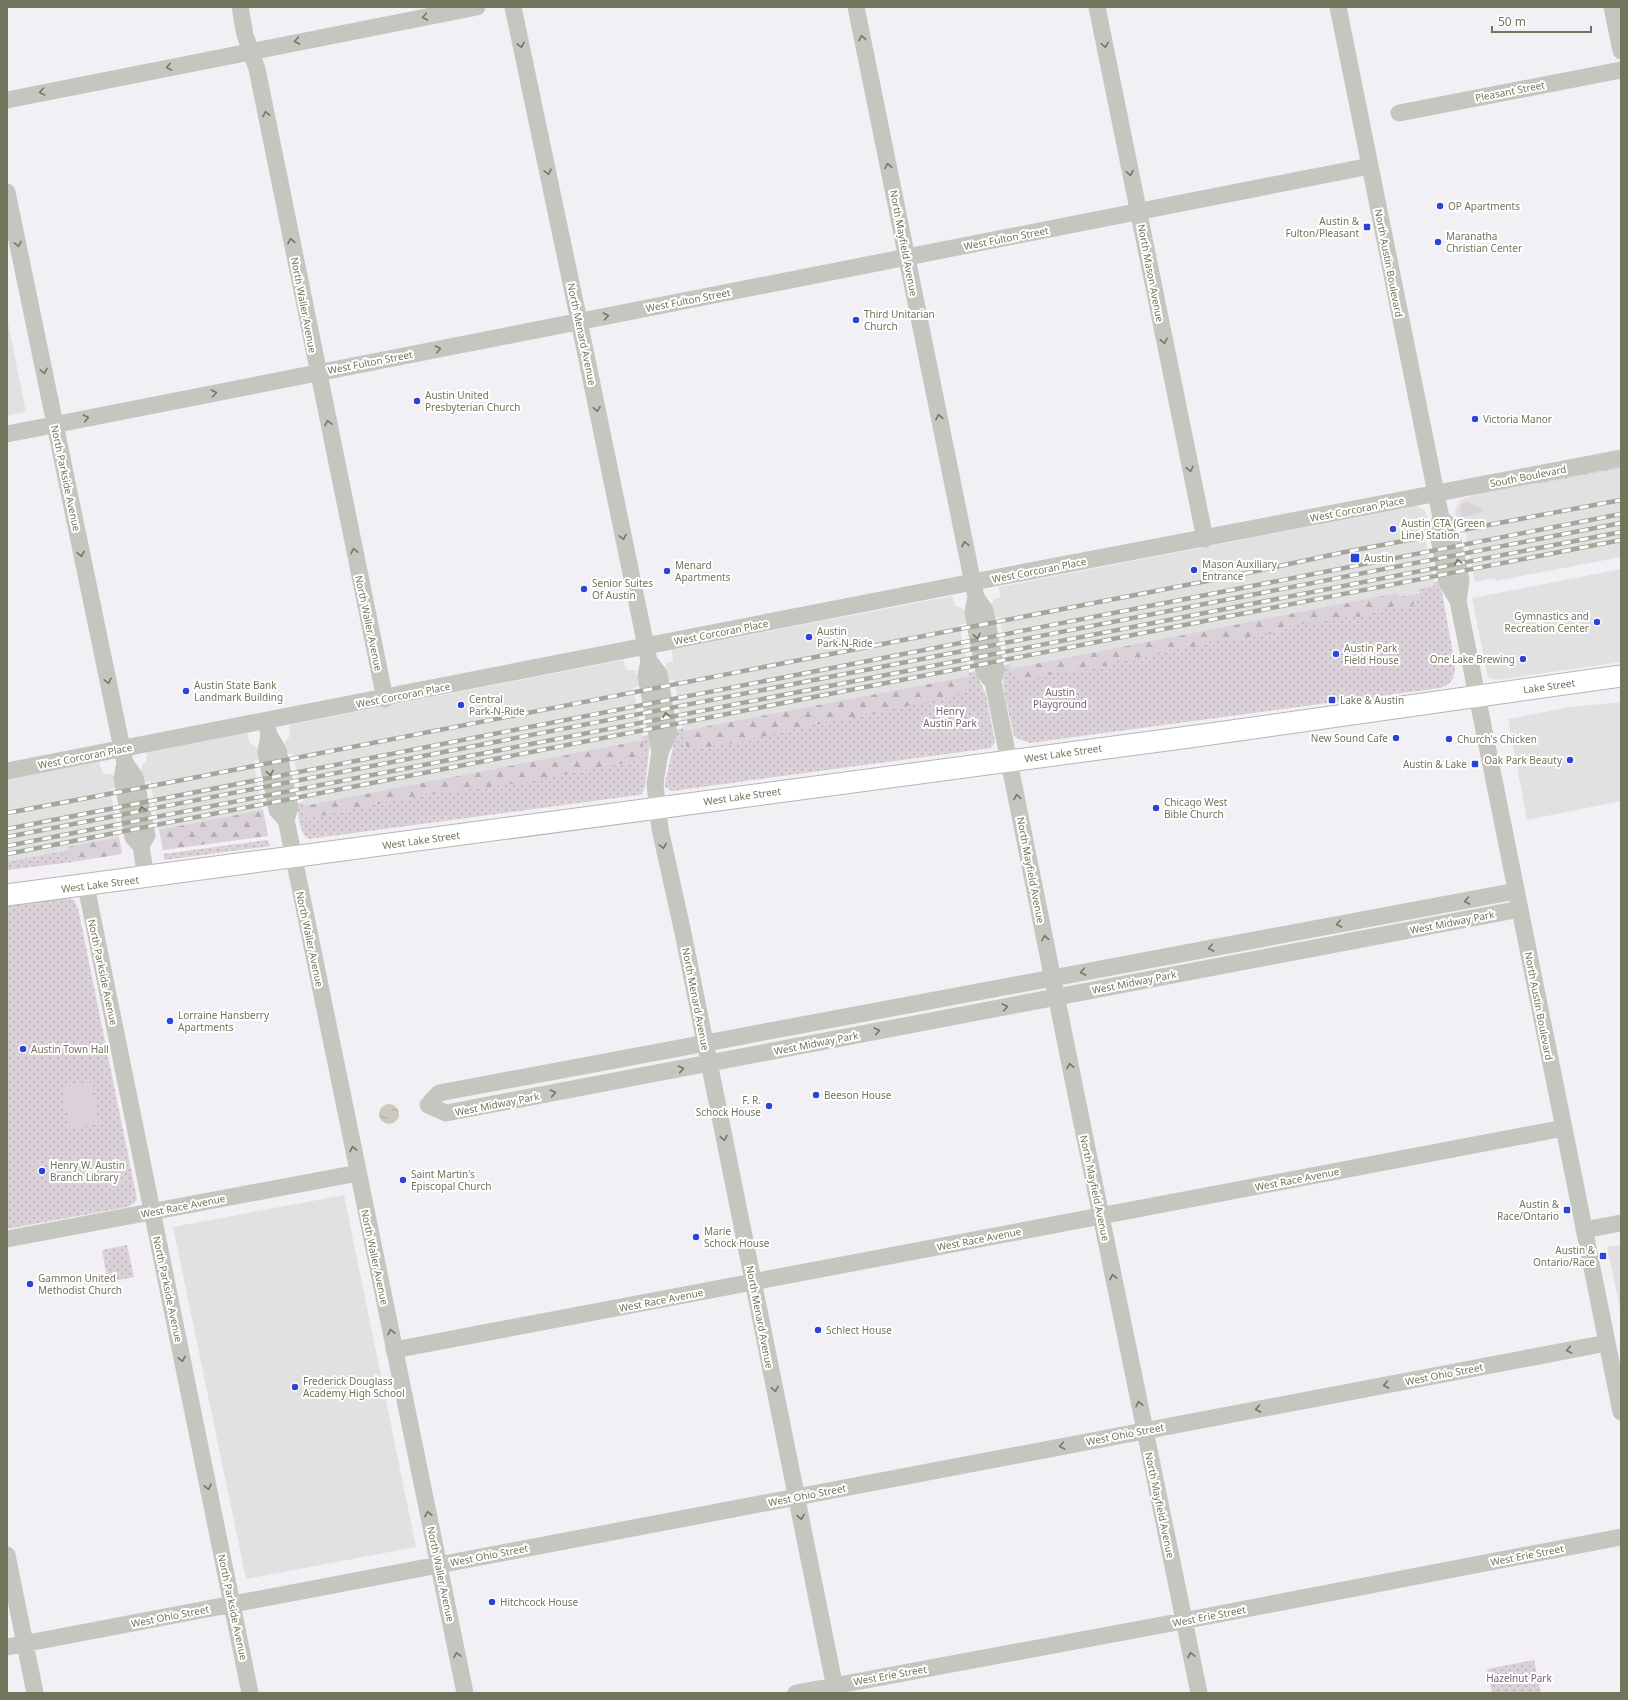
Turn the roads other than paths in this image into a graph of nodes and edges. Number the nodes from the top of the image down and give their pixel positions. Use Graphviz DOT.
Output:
graph roads {
  1 [pos="240,7"];
  2 [pos="477,7"];
  3 [pos="513,7"];
  4 [pos="856,7"];
  5 [pos="1097,7"];
  6 [pos="1338,7"];
  7 [pos="1612,7"];
  8 [pos="250,50"];
  9 [pos="1621,50"];
  10 [pos="1621,70"];
  11 [pos="7,100"];
  12 [pos="1400,113"];
  13 [pos="1370,166"];
  14 [pos="7,192"];
  15 [pos="1138,212"];
  16 [pos="906,257"];
  17 [pos="579,321"];
  18 [pos="318,372"];
  19 [pos="55,424"];
  20 [pos="7,434"];
  21 [pos="1621,458"];
  22 [pos="1436,494"];
  23 [pos="1204,539"];
  24 [pos="974,590"];
  25 [pos="647,654"];
  26 [pos="1621,676"];
  27 [pos="1477,697"];
  28 [pos="385,698"];
  29 [pos="268,728"];
  30 [pos="124,756"];
  31 [pos="1010,760"];
  32 [pos="7,771"];
  33 [pos="657,808"];
  34 [pos="293,857"];
  35 [pos="146,878"];
  36 [pos="86,886"];
  37 [pos="1516,891"];
  38 [pos="7,895"];
  39 [pos="1520,909"];
  40 [pos="1053,978"];
  41 [pos="1056,997"];
  42 [pos="705,1043"];
  43 [pos="709,1063"];
  44 [pos="526,1076"];
  45 [pos="530,1097"];
  46 [pos="1564,1128"];
  47 [pos="358,1173"];
  48 [pos="152,1211"];
  49 [pos="1101,1216"];
  50 [pos="1621,1223"];
  51 [pos="1584,1230"];
  52 [pos="7,1239"];
  53 [pos="753,1282"];
  54 [pos="1607,1343"];
  55 [pos="394,1350"];
  56 [pos="1621,1412"];
  57 [pos="1145,1431"];
  58 [pos="797,1497"];
  59 [pos="1621,1537"];
  60 [pos="7,1555"];
  61 [pos="439,1565"];
  62 [pos="232,1604"];
  63 [pos="1184,1621"];
  64 [pos="25,1643"];
  65 [pos="7,1647"];
  66 [pos="836,1689"];
  67 [pos="35,1693"];
  68 [pos="250,1693"];
  69 [pos="465,1693"];
  70 [pos="796,1693"];
  71 [pos="1199,1693"];
  1 -- 8 [label="street, North Waller Avenue"];
  2 -- 8 [label="street, one-way"];
  3 -- 17 [label="street, North Menard Avenue, one-way"];
  16 -- 4 [label="street, North Mayfield Avenue, one-way"];
  5 -- 15 [label="street, North Mason Avenue, one-way"];
  6 -- 13 [label="street, North Austin Boulevard"];
  7 -- 9 [label="street"];
  8 -- 11 [label="street, one-way"];
  18 -- 8 [label="street, North Waller Avenue, one-way"];
  10 -- 12 [label="street, Pleasant Street"];
  13 -- 15 [label="street, West Fulton Street"];
  13 -- 22 [label="street, North Austin Boulevard"];
  14 -- 19 [label="street, North Parkside Avenue, one-way"];
  15 -- 16 [label="street, West Fulton Street"];
  15 -- 23 [label="street, North Mason Avenue, one-way"];
  17 -- 16 [label="street, West Fulton Street, one-way"];
  24 -- 16 [label="street, North Mayfield Avenue, one-way"];
  18 -- 17 [label="street, West Fulton Street, one-way"];
  17 -- 25 [label="street, North Menard Avenue, one-way"];
  19 -- 18 [label="street, West Fulton Street, one-way"];
  28 -- 18 [label="street, North Waller Avenue, one-way"];
  19 -- 20 [label="street, West Fulton Street"];
  19 -- 30 [label="street, North Parkside Avenue, one-way"];
  21 -- 22 [label="street, South Boulevard"];
  22 -- 23 [label="street, West Corcoran Place"];
  22 -- 27 [label="street, North Austin Boulevard"];
  23 -- 24 [label="street, West Corcoran Place"];
  24 -- 25 [label="street, West Corcoran Place"];
  24 -- 31 [label="street, North Mayfield Avenue"];
  25 -- 28 [label="street, West Corcoran Place"];
  25 -- 33 [label="street, North Menard Avenue"];
  26 -- 27 [label="main road, Lake Street"];
  27 -- 31 [label="main road, West Lake Street"];
  27 -- 37 [label="street, North Austin Boulevard"];
  28 -- 29 [label="street, West Corcoran Place"];
  29 -- 30 [label="street, West Corcoran Place"];
  29 -- 34 [label="street, North Waller Avenue"];
  30 -- 32 [label="street, West Corcoran Place"];
  30 -- 35 [label="street, North Parkside Avenue"];
  31 -- 33 [label="main road, West Lake Street"];
  40 -- 31 [label="street, North Mayfield Avenue, one-way"];
  33 -- 34 [label="main road, West Lake Street"];
  33 -- 42 [label="street, North Menard Avenue, one-way"];
  34 -- 35 [label="main road, West Lake Street"];
  47 -- 34 [label="street, North Waller Avenue, one-way"];
  35 -- 36 [label="main road, West Lake Street"];
  36 -- 38 [label="main road, West Lake Street"];
  36 -- 48 [label="street, North Parkside Avenue"];
  37 -- 39 [label="street, North Austin Boulevard"];
  37 -- 40 [label="street, West Midway Park, one-way"];
  39 -- 41 [label="street, West Midway Park"];
  39 -- 46 [label="street, North Austin Boulevard"];
  40 -- 41 [label="street, North Mayfield Avenue"];
  40 -- 42 [label="street, West Midway Park"];
  43 -- 41 [label="street, West Midway Park, one-way"];
  49 -- 41 [label="street, North Mayfield Avenue, one-way"];
  42 -- 43 [label="street, North Menard Avenue"];
  42 -- 44 [label="street, West Midway Park"];
  45 -- 43 [label="street, West Midway Park, one-way"];
  43 -- 53 [label="street, North Menard Avenue, one-way"];
  44 -- 45 [label="street"];
  44 -- 45 [label="street, West Midway Park"];
  46 -- 49 [label="street, West Race Avenue"];
  46 -- 51 [label="street, North Austin Boulevard"];
  47 -- 48 [label="street, West Race Avenue"];
  55 -- 47 [label="street, North Waller Avenue, one-way"];
  48 -- 52 [label="street, West Race Avenue"];
  48 -- 62 [label="street, North Parkside Avenue, one-way"];
  49 -- 53 [label="street, West Race Avenue"];
  57 -- 49 [label="street, North Mayfield Avenue, one-way"];
  50 -- 51 [label="street"];
  51 -- 54 [label="street, North Austin Boulevard"];
  53 -- 55 [label="street, West Race Avenue"];
  53 -- 58 [label="street, North Menard Avenue, one-way"];
  54 -- 56 [label="street, North Austin Boulevard"];
  54 -- 57 [label="street, West Ohio Street, one-way"];
  61 -- 55 [label="street, North Waller Avenue, one-way"];
  57 -- 58 [label="street, West Ohio Street, one-way"];
  57 -- 63 [label="street, North Mayfield Avenue"];
  58 -- 61 [label="street, West Ohio Street"];
  58 -- 66 [label="street, North Menard Avenue, one-way"];
  59 -- 63 [label="street, West Erie Street"];
  60 -- 64 [label="street"];
  61 -- 62 [label="street, West Ohio Street"];
  69 -- 61 [label="street, North Waller Avenue, one-way"];
  62 -- 64 [label="street, West Ohio Street"];
  62 -- 68 [label="street, North Parkside Avenue"];
  63 -- 66 [label="street, West Erie Street"];
  71 -- 63 [label="street, North Mayfield Avenue, one-way"];
  64 -- 65 [label="street, West Ohio Street"];
  64 -- 67 [label="street"];
  66 -- 70 [label="street, West Erie Street"];
}
